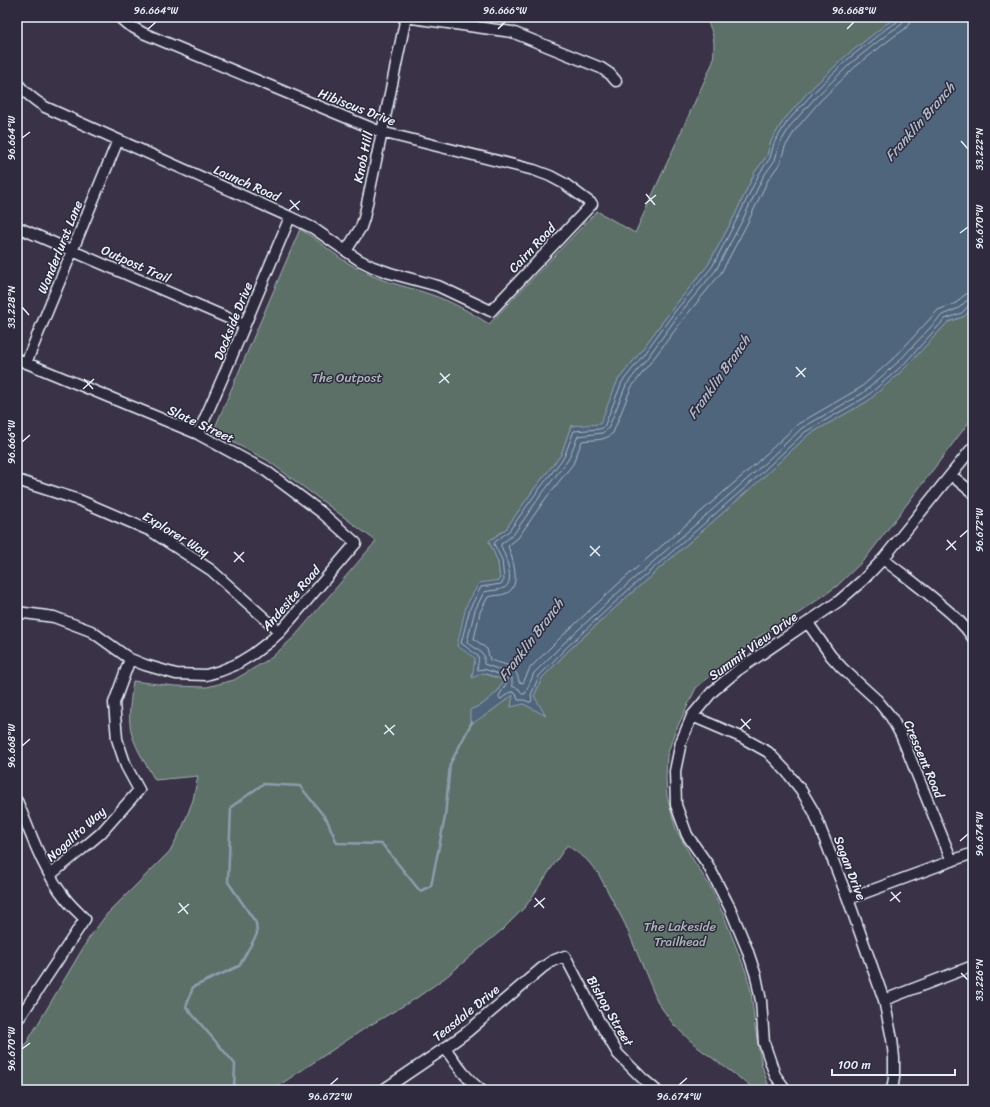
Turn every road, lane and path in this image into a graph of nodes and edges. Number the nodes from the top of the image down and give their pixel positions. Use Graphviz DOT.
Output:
graph roads {
  1 [pos="119,17"];
  2 [pos="406,17"];
  3 [pos="616,81"];
  4 [pos="17,82"];
  5 [pos="382,132"];
  6 [pos="118,140"];
  7 [pos="592,204"];
  8 [pos="290,216"];
  9 [pos="17,227"];
  10 [pos="73,251"];
  11 [pos="346,251"];
  12 [pos="491,311"];
  13 [pos="244,325"];
  14 [pos="21,361"];
  15 [pos="198,434"];
  16 [pos="973,447"];
  17 [pos="951,475"];
  18 [pos="17,480"];
  19 [pos="973,493"];
  20 [pos="356,543"];
  21 [pos="883,559"];
  22 [pos="17,612"];
  23 [pos="808,623"];
  24 [pos="280,632"];
  25 [pos="973,638"];
  26 [pos="130,659"];
  27 [pos="692,716"];
  28 [pos="17,801"];
  29 [pos="973,852"];
  30 [pos="952,861"];
  31 [pos="50,875"];
  32 [pos="848,899"];
  33 [pos="565,956"];
  34 [pos="973,966"];
  35 [pos="884,1000"];
  36 [pos="18,1016"];
  37 [pos="446,1048"];
  38 [pos="383,1090"];
  39 [pos="481,1090"];
  40 [pos="656,1090"];
  41 [pos="786,1090"];
  42 [pos="892,1090"];
  1 -- 5 [label="street, Hibiscus Drive"];
  2 -- 3 [label="street"];
  2 -- 5 [label="street, Knob Hill"];
  4 -- 6 [label="street, Launch Road"];
  5 -- 7 [label="street, Hibiscus Drive"];
  5 -- 11 [label="street, Knob Hill"];
  6 -- 8 [label="street, Launch Road"];
  6 -- 10 [label="street, Wanderlurst Lane"];
  7 -- 12 [label="street, Cairn Road"];
  8 -- 11 [label="street, Launch Road"];
  8 -- 13 [label="street, Dockside Drive"];
  9 -- 10 [label="street, Outpost Trail"];
  10 -- 13 [label="street, Outpost Trail"];
  10 -- 14 [label="street, Wanderlurst Lane"];
  11 -- 12 [label="street, Launch Road"];
  13 -- 15 [label="street, Dockside Drive"];
  14 -- 15 [label="street, Slate Street"];
  15 -- 20 [label="street, Slate Street"];
  16 -- 17 [label="street, Summit View Drive"];
  17 -- 19 [label="street"];
  17 -- 21 [label="street, Summit View Drive"];
  18 -- 24 [label="street, Explorer Way"];
  20 -- 24 [label="street, Andesite Road"];
  21 -- 23 [label="street, Summit View Drive"];
  21 -- 25 [label="street"];
  22 -- 26 [label="street, Andesite Road"];
  23 -- 27 [label="street, Summit View Drive"];
  23 -- 30 [label="street, Crescent Road"];
  24 -- 26 [label="street, Andesite Road"];
  26 -- 31 [label="street, Nogalito Way"];
  27 -- 32 [label="street, Sagan Drive"];
  27 -- 41 [label="street, Summit View Drive"];
  28 -- 31 [label="street"];
  29 -- 30 [label="street"];
  30 -- 32 [label="street"];
  31 -- 36 [label="street"];
  32 -- 35 [label="street, Sagan Drive"];
  33 -- 37 [label="street, Teasdale Drive"];
  33 -- 40 [label="street, Bishop Street"];
  34 -- 35 [label="street"];
  35 -- 42 [label="street, Sagan Drive"];
  37 -- 38 [label="street, Teasdale Drive"];
  37 -- 39 [label="street"];
}
